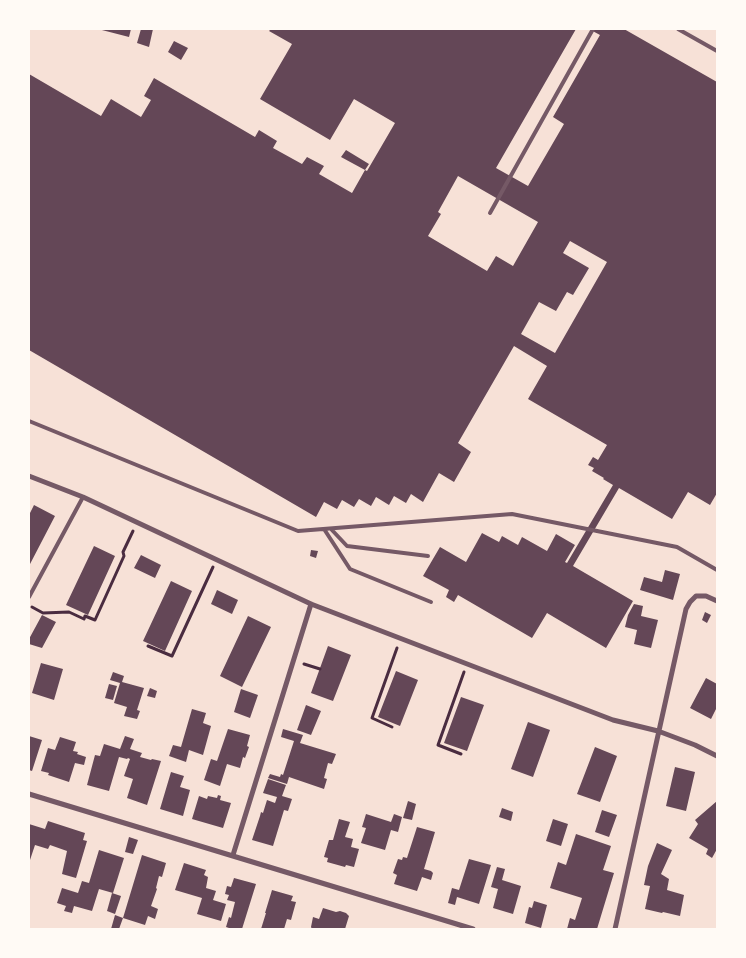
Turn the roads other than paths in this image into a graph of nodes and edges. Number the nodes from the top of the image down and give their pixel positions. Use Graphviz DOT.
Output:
graph roads {
  1 [pos="593,29"];
  2 [pos="678,29"];
  3 [pos="717,51"];
  4 [pos="490,213"];
  5 [pos="29,421"];
  6 [pos="29,476"];
  7 [pos="83,497"];
  8 [pos="331,528"];
  9 [pos="324,529"];
  10 [pos="428,556"];
  11 [pos="717,570"];
  12 [pos="29,597"];
  13 [pos="717,601"];
  14 [pos="432,602"];
  15 [pos="311,604"];
  16 [pos="658,731"];
  17 [pos="717,756"];
  18 [pos="29,794"];
  19 [pos="233,855"];
  20 [pos="472,929"];
  21 [pos="615,929"];
  1 -- 4 [label="lane"];
  2 -- 3 [label="lane"];
  5 -- 9 [label="lane"];
  6 -- 7 [label="street"];
  7 -- 12 [label="lane"];
  7 -- 15 [label="street"];
  8 -- 9 [label="lane"];
  8 -- 10 [label="lane"];
  8 -- 11 [label="lane"];
  9 -- 14 [label="lane"];
  13 -- 16 [label="street"];
  15 -- 16 [label="street"];
  15 -- 19 [label="street"];
  16 -- 17 [label="street"];
  16 -- 21 [label="street"];
  18 -- 19 [label="street"];
  19 -- 20 [label="street"];
}
